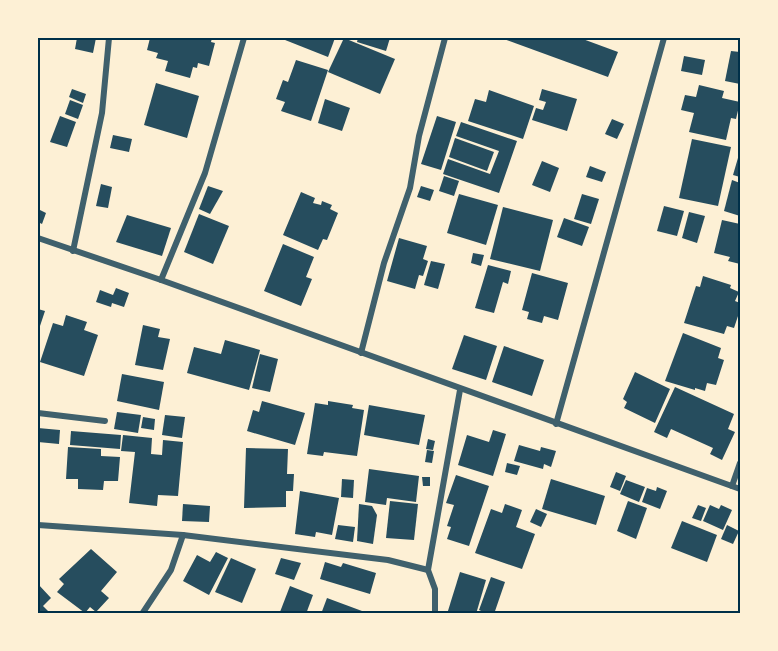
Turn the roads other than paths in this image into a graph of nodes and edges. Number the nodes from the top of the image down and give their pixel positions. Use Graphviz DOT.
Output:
graph roads {
  1 [pos="109,38"];
  2 [pos="244,38"];
  3 [pos="445,38"];
  4 [pos="664,38"];
  5 [pos="38,238"];
  6 [pos="73,251"];
  7 [pos="161,280"];
  8 [pos="361,353"];
  9 [pos="460,390"];
  10 [pos="38,413"];
  11 [pos="105,421"];
  12 [pos="556,424"];
  13 [pos="741,463"];
  14 [pos="732,486"];
  15 [pos="741,489"];
  16 [pos="38,525"];
  17 [pos="183,536"];
  18 [pos="429,570"];
  19 [pos="142,614"];
  20 [pos="435,614"];
  1 -- 6 [label="street"];
  2 -- 7 [label="street"];
  3 -- 8 [label="street"];
  4 -- 12 [label="street"];
  5 -- 6 [label="street"];
  6 -- 7 [label="street"];
  7 -- 8 [label="street"];
  8 -- 9 [label="street"];
  9 -- 12 [label="street"];
  9 -- 18 [label="street"];
  10 -- 11 [label="street"];
  12 -- 14 [label="street"];
  13 -- 14 [label="street"];
  14 -- 15 [label="street"];
  16 -- 17 [label="street"];
  17 -- 18 [label="street"];
  17 -- 19 [label="street"];
  18 -- 20 [label="street"];
}
